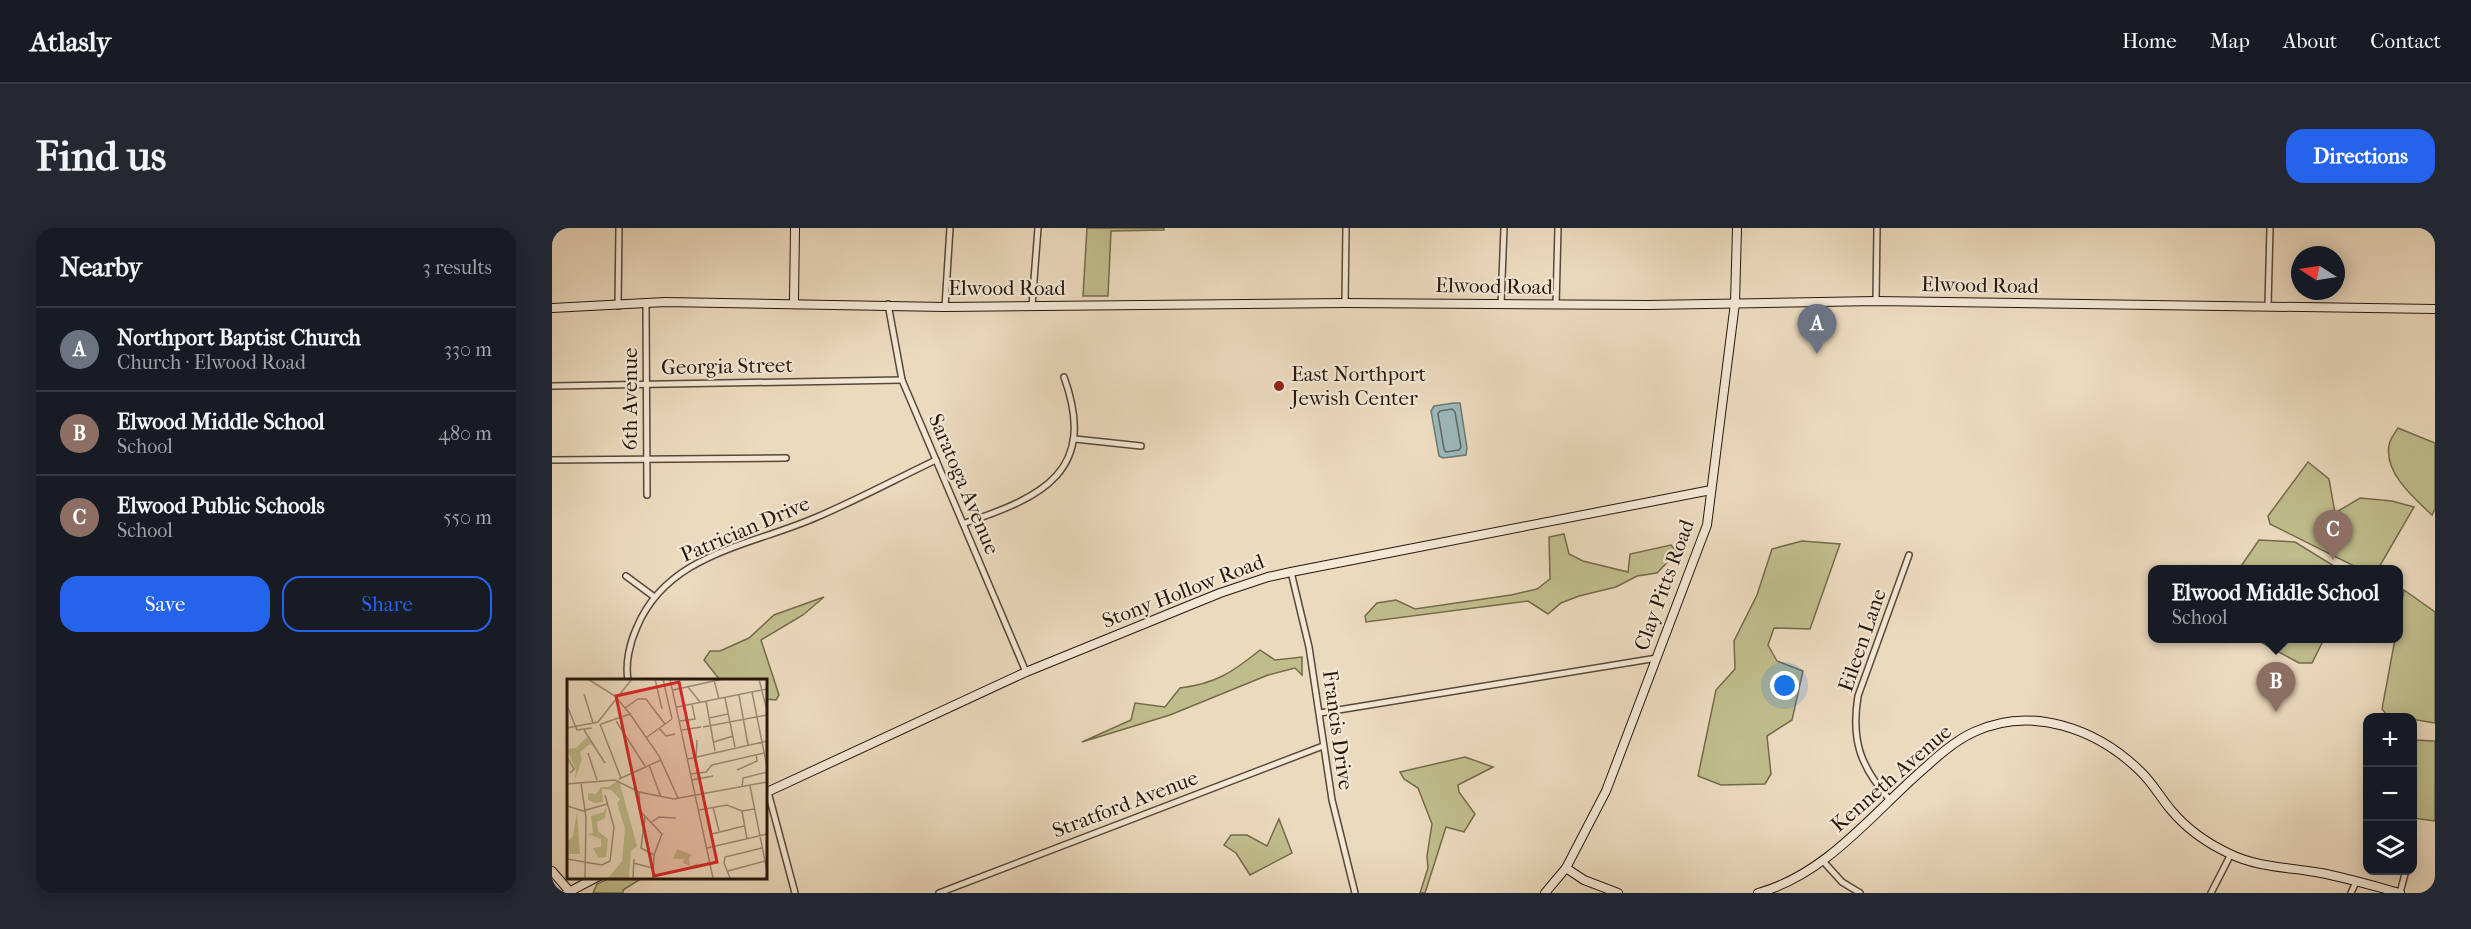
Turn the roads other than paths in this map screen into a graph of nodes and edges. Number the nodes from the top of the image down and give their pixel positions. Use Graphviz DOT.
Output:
graph roads {
  1 [pos="619,228"];
  2 [pos="795,228"];
  3 [pos="950,228"];
  4 [pos="1038,228"];
  5 [pos="1346,228"];
  6 [pos="1504,228"];
  7 [pos="1558,228"];
  8 [pos="1737,228"];
  9 [pos="1877,228"];
  10 [pos="2270,228"];
  11 [pos="1876,301"];
  12 [pos="794,302"];
  13 [pos="1345,303"];
  14 [pos="1735,303"];
  15 [pos="646,304"];
  16 [pos="888,304"];
  17 [pos="1501,304"];
  18 [pos="1556,305"];
  19 [pos="618,306"];
  20 [pos="945,306"];
  21 [pos="1032,306"];
  22 [pos="2268,306"];
  23 [pos="552,308"];
  24 [pos="2435,309"];
  25 [pos="1064,377"];
  26 [pos="902,380"];
  27 [pos="646,384"];
  28 [pos="552,386"];
  29 [pos="1075,438"];
  30 [pos="1141,446"];
  31 [pos="786,458"];
  32 [pos="647,459"];
  33 [pos="552,460"];
  34 [pos="936,460"];
  35 [pos="1711,490"];
  36 [pos="647,495"];
  37 [pos="964,523"];
  38 [pos="1909,555"];
  39 [pos="1291,572"];
  40 [pos="626,576"];
  41 [pos="653,596"];
  42 [pos="1657,658"];
  43 [pos="1026,672"];
  44 [pos="628,679"];
  45 [pos="1320,713"];
  46 [pos="1323,746"];
  47 [pos="767,792"];
  48 [pos="1889,799"];
  49 [pos="2231,854"];
  50 [pos="1823,861"];
  51 [pos="1566,868"];
  52 [pos="552,871"];
  53 [pos="2405,875"];
  54 [pos="595,878"];
  55 [pos="2356,882"];
  56 [pos="569,893"];
  57 [pos="795,893"];
  58 [pos="939,893"];
  59 [pos="1355,893"];
  60 [pos="1545,893"];
  61 [pos="1618,893"];
  62 [pos="1758,893"];
  63 [pos="1860,893"];
  64 [pos="2211,893"];
  65 [pos="2351,893"];
  66 [pos="2400,893"];
  1 -- 19 [label="street"];
  2 -- 12 [label="street"];
  3 -- 20 [label="street"];
  4 -- 21 [label="street"];
  5 -- 13 [label="street"];
  6 -- 17 [label="street"];
  7 -- 18 [label="street"];
  8 -- 14 [label="street, Clay Pitts Road"];
  9 -- 11 [label="street"];
  10 -- 22 [label="street"];
  11 -- 14 [label="street, Elwood Road"];
  11 -- 22 [label="street, Elwood Road"];
  12 -- 15 [label="street, Elwood Road"];
  12 -- 16 [label="street, Elwood Road"];
  13 -- 17 [label="street, Elwood Road"];
  13 -- 21 [label="street, Elwood Road"];
  14 -- 18 [label="street, Elwood Road"];
  14 -- 35 [label="street, Clay Pitts Road"];
  15 -- 19 [label="street, Elwood Road"];
  15 -- 27 [label="street, 6th Avenue"];
  16 -- 20 [label="street, Elwood Road"];
  16 -- 26 [label="street, Saratoga Avenue"];
  17 -- 18 [label="street, Elwood Road"];
  19 -- 23 [label="street, Elwood Road"];
  20 -- 21 [label="street, Elwood Road"];
  22 -- 24 [label="street, Elwood Road"];
  25 -- 29 [label="street"];
  26 -- 27 [label="street, Georgia Street"];
  26 -- 34 [label="street, Saratoga Avenue"];
  27 -- 28 [label="street, Georgia Street"];
  27 -- 32 [label="street, 6th Avenue"];
  29 -- 30 [label="street"];
  29 -- 37 [label="street"];
  31 -- 32 [label="street"];
  32 -- 33 [label="street"];
  32 -- 36 [label="street, 6th Avenue"];
  34 -- 37 [label="street, Saratoga Avenue"];
  34 -- 41 [label="street, Patrician Drive"];
  35 -- 39 [label="street, Stony Hollow Road"];
  35 -- 42 [label="street, Clay Pitts Road"];
  37 -- 43 [label="street, Saratoga Avenue"];
  38 -- 48 [label="street, Eileen Lane"];
  39 -- 43 [label="street, Stony Hollow Road"];
  39 -- 45 [label="street, Francis Drive"];
  40 -- 41 [label="street"];
  41 -- 44 [label="street, Patrician Drive"];
  42 -- 45 [label="street"];
  42 -- 51 [label="street, Clay Pitts Road"];
  43 -- 47 [label="street, Stony Hollow Road"];
  45 -- 46 [label="street, Francis Drive"];
  46 -- 58 [label="street, Stratford Avenue"];
  46 -- 59 [label="street, Francis Drive"];
  47 -- 57 [label="street"];
  48 -- 49 [label="street, Kenneth Avenue"];
  48 -- 50 [label="street, Kenneth Avenue"];
  49 -- 55 [label="street, Kenneth Avenue"];
  49 -- 64 [label="street"];
  50 -- 62 [label="street, Kenneth Avenue"];
  50 -- 63 [label="street"];
  51 -- 60 [label="street, Clay Pitts Road"];
  51 -- 61 [label="street"];
  52 -- 56 [label="street"];
  53 -- 66 [label="street"];
  54 -- 56 [label="street"];
  55 -- 65 [label="street"];
  55 -- 66 [label="street, Kenneth Avenue"];
}
